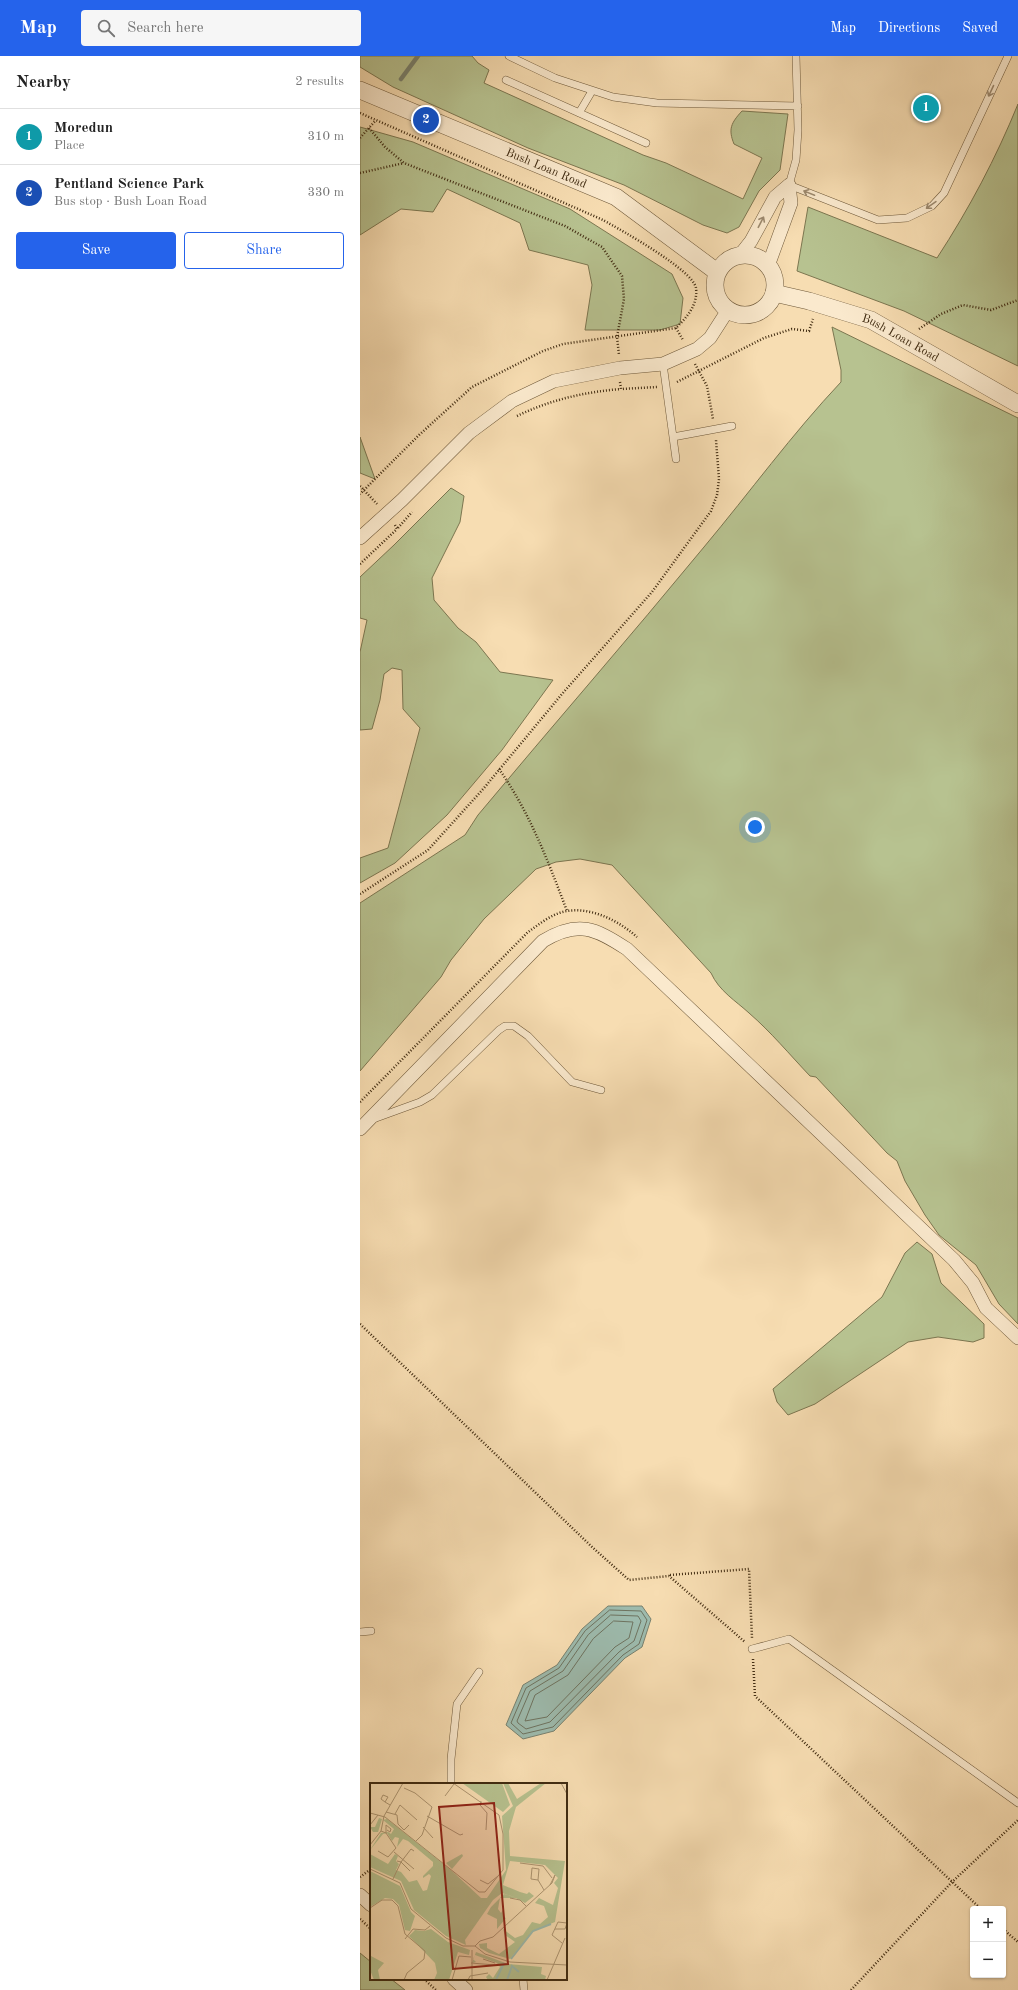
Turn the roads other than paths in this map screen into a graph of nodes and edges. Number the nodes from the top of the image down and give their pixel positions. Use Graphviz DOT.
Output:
graph roads {
  1 [pos="509,56"];
  2 [pos="796,56"];
  3 [pos="1008,56"];
  4 [pos="506,80"];
  5 [pos="360,90"];
  6 [pos="592,91"];
  7 [pos="798,106"];
  8 [pos="579,113"];
  9 [pos="646,143"];
  10 [pos="789,185"];
  11 [pos="740,255"];
  12 [pos="768,266"];
  13 [pos="717,272"];
  14 [pos="774,293"];
  15 [pos="728,310"];
  16 [pos="663,364"];
  17 [pos="1018,404"];
  18 [pos="732,426"];
  19 [pos="673,437"];
  20 [pos="676,459"];
  21 [pos="360,538"];
  22 [pos="601,1090"];
  23 [pos="364,1125"];
  24 [pos="1018,1338"];
  25 [pos="371,1631"];
  26 [pos="360,1632"];
  27 [pos="752,1649"];
  28 [pos="479,1672"];
  29 [pos="451,1783"];
  30 [pos="1018,1803"];
  31 [pos="360,1896"];
  32 [pos="370,1904"];
  33 [pos="455,1980"];
  34 [pos="523,1980"];
  35 [pos="466,1990"];
  36 [pos="524,1990"];
  1 -- 6 [label="lane"];
  2 -- 7 [label="lane"];
  3 -- 10 [label="lane, one-way"];
  4 -- 8 [label="lane"];
  5 -- 13 [label="street, Bush Loan Road"];
  6 -- 7 [label="lane"];
  6 -- 8 [label="lane"];
  7 -- 10 [label="lane"];
  8 -- 9 [label="lane"];
  11 -- 10 [label="street, one-way"];
  10 -- 12 [label="street"];
  11 -- 12 [label="street"];
  11 -- 13 [label="street"];
  12 -- 14 [label="street"];
  13 -- 15 [label="street"];
  14 -- 15 [label="street"];
  14 -- 17 [label="street, Bush Loan Road"];
  15 -- 16 [label="street"];
  16 -- 19 [label="lane"];
  16 -- 21 [label="street"];
  18 -- 19 [label="lane"];
  19 -- 20 [label="lane"];
  22 -- 23 [label="lane"];
  23 -- 24 [label="street"];
  25 -- 26 [label="lane"];
  27 -- 30 [label="lane"];
  28 -- 29 [label="lane"];
  31 -- 32 [label="street"];
  33 -- 35 [label="street"];
  34 -- 36 [label="lane"];
}
